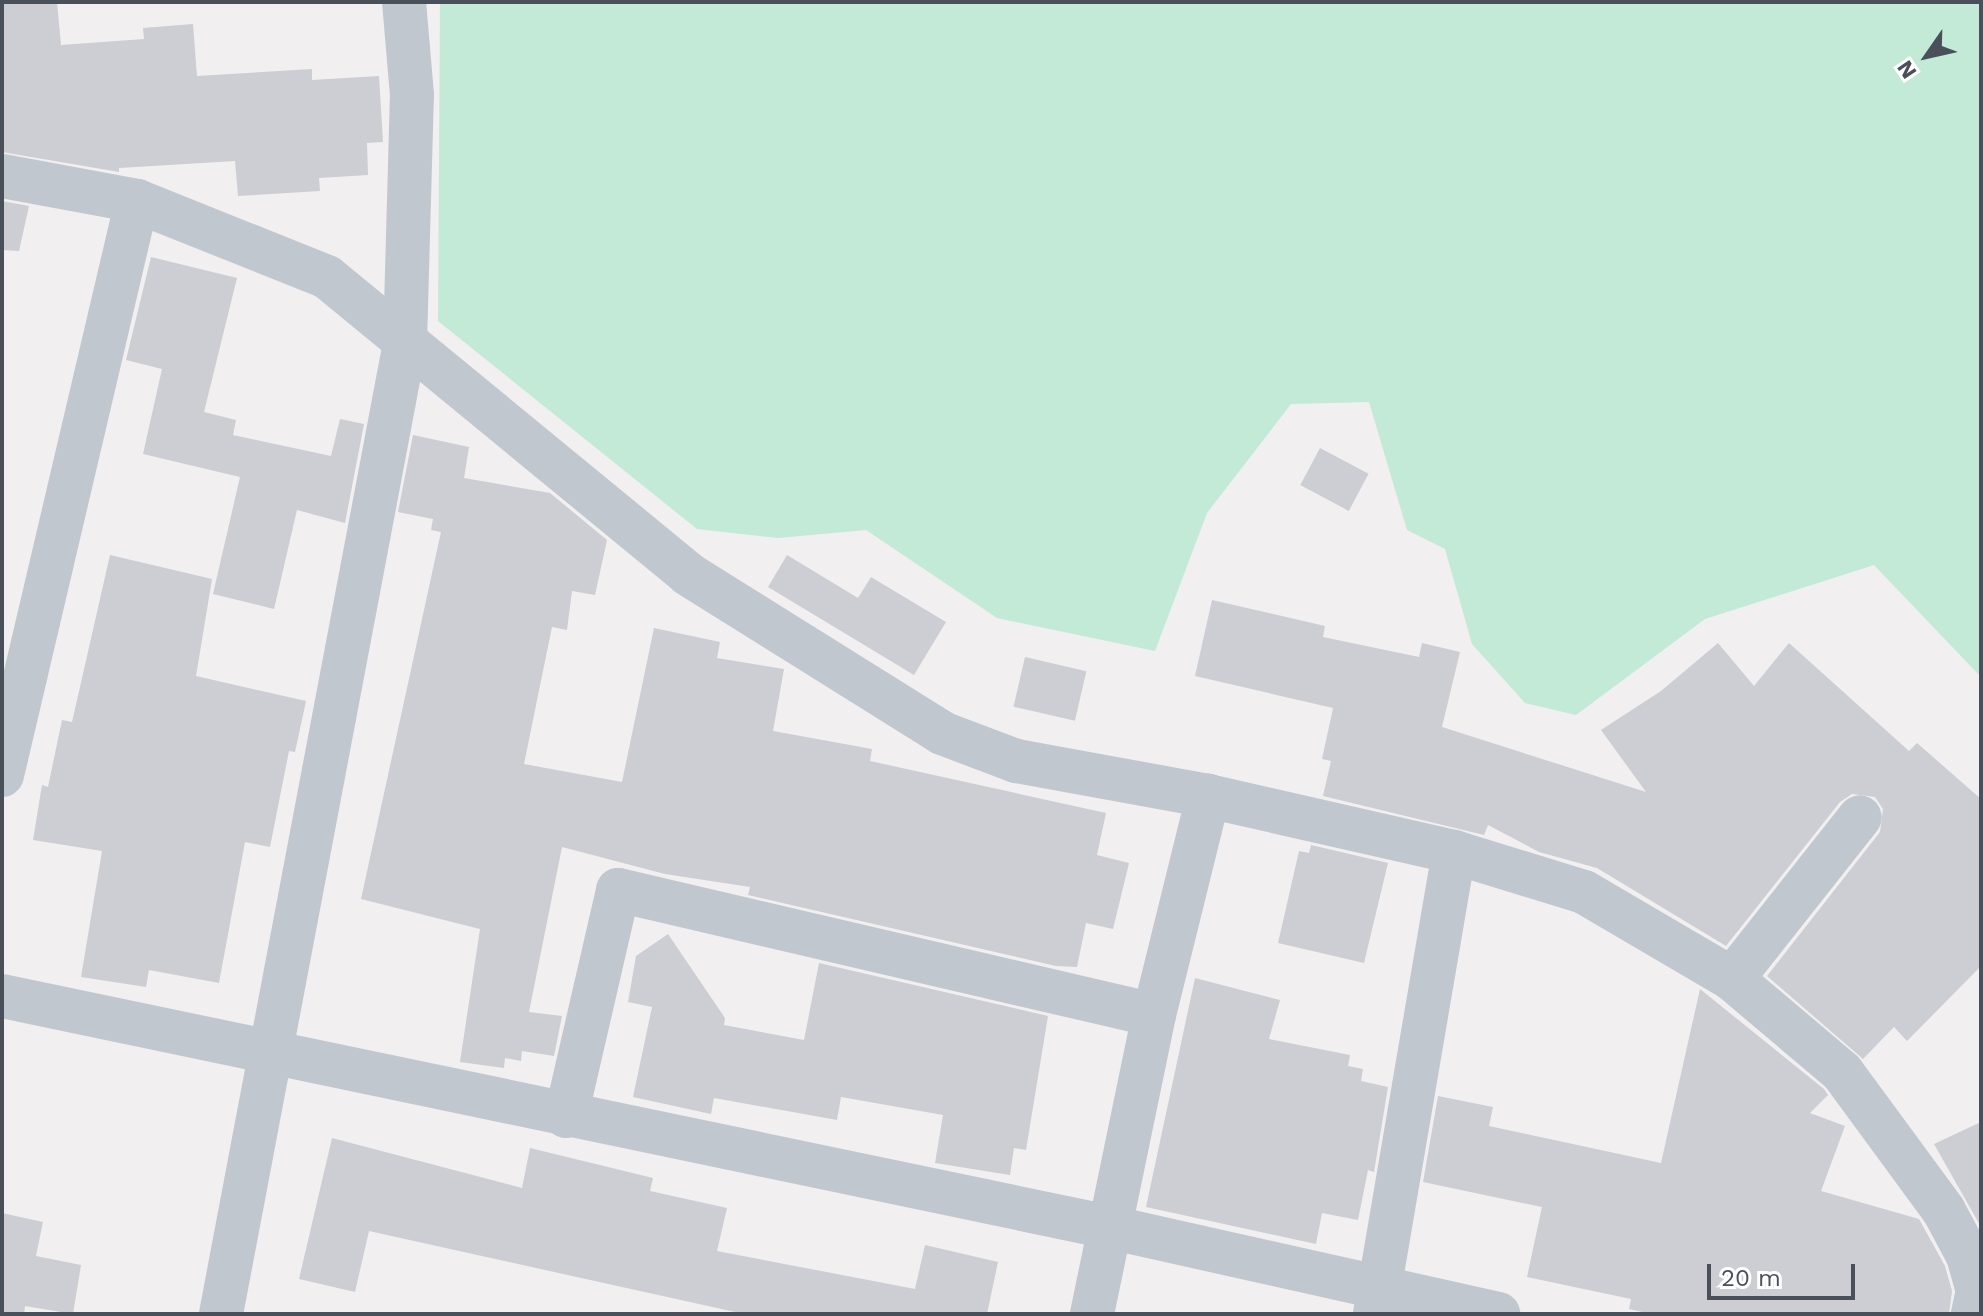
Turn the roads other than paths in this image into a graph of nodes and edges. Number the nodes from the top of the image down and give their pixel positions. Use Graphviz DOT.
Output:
graph roads {
  1 [pos="404,2"];
  2 [pos="2,176"];
  3 [pos="137,201"];
  4 [pos="405,343"];
  5 [pos="2,775"];
  6 [pos="1208,796"];
  7 [pos="1860,817"];
  8 [pos="1454,852"];
  9 [pos="1732,979"];
  10 [pos="2,996"];
  11 [pos="1154,1015"];
  12 [pos="268,1056"];
  13 [pos="566,1116"];
  14 [pos="1109,1227"];
  15 [pos="1378,1301"];
  16 [pos="221,1314"];
  17 [pos="1092,1314"];
  18 [pos="1498,1314"];
  19 [pos="1973,1314"];
  1 -- 4 [label="street"];
  2 -- 3 [label="street"];
  3 -- 4 [label="street"];
  3 -- 5 [label="street"];
  4 -- 6 [label="street"];
  4 -- 12 [label="street"];
  6 -- 8 [label="street"];
  6 -- 11 [label="street"];
  7 -- 9 [label="street"];
  8 -- 9 [label="street"];
  8 -- 15 [label="street"];
  9 -- 19 [label="street"];
  10 -- 12 [label="street"];
  11 -- 13 [label="street"];
  11 -- 14 [label="street"];
  12 -- 13 [label="street"];
  12 -- 16 [label="street"];
  13 -- 14 [label="street"];
  14 -- 15 [label="street"];
  14 -- 17 [label="street"];
  15 -- 18 [label="street"];
}
